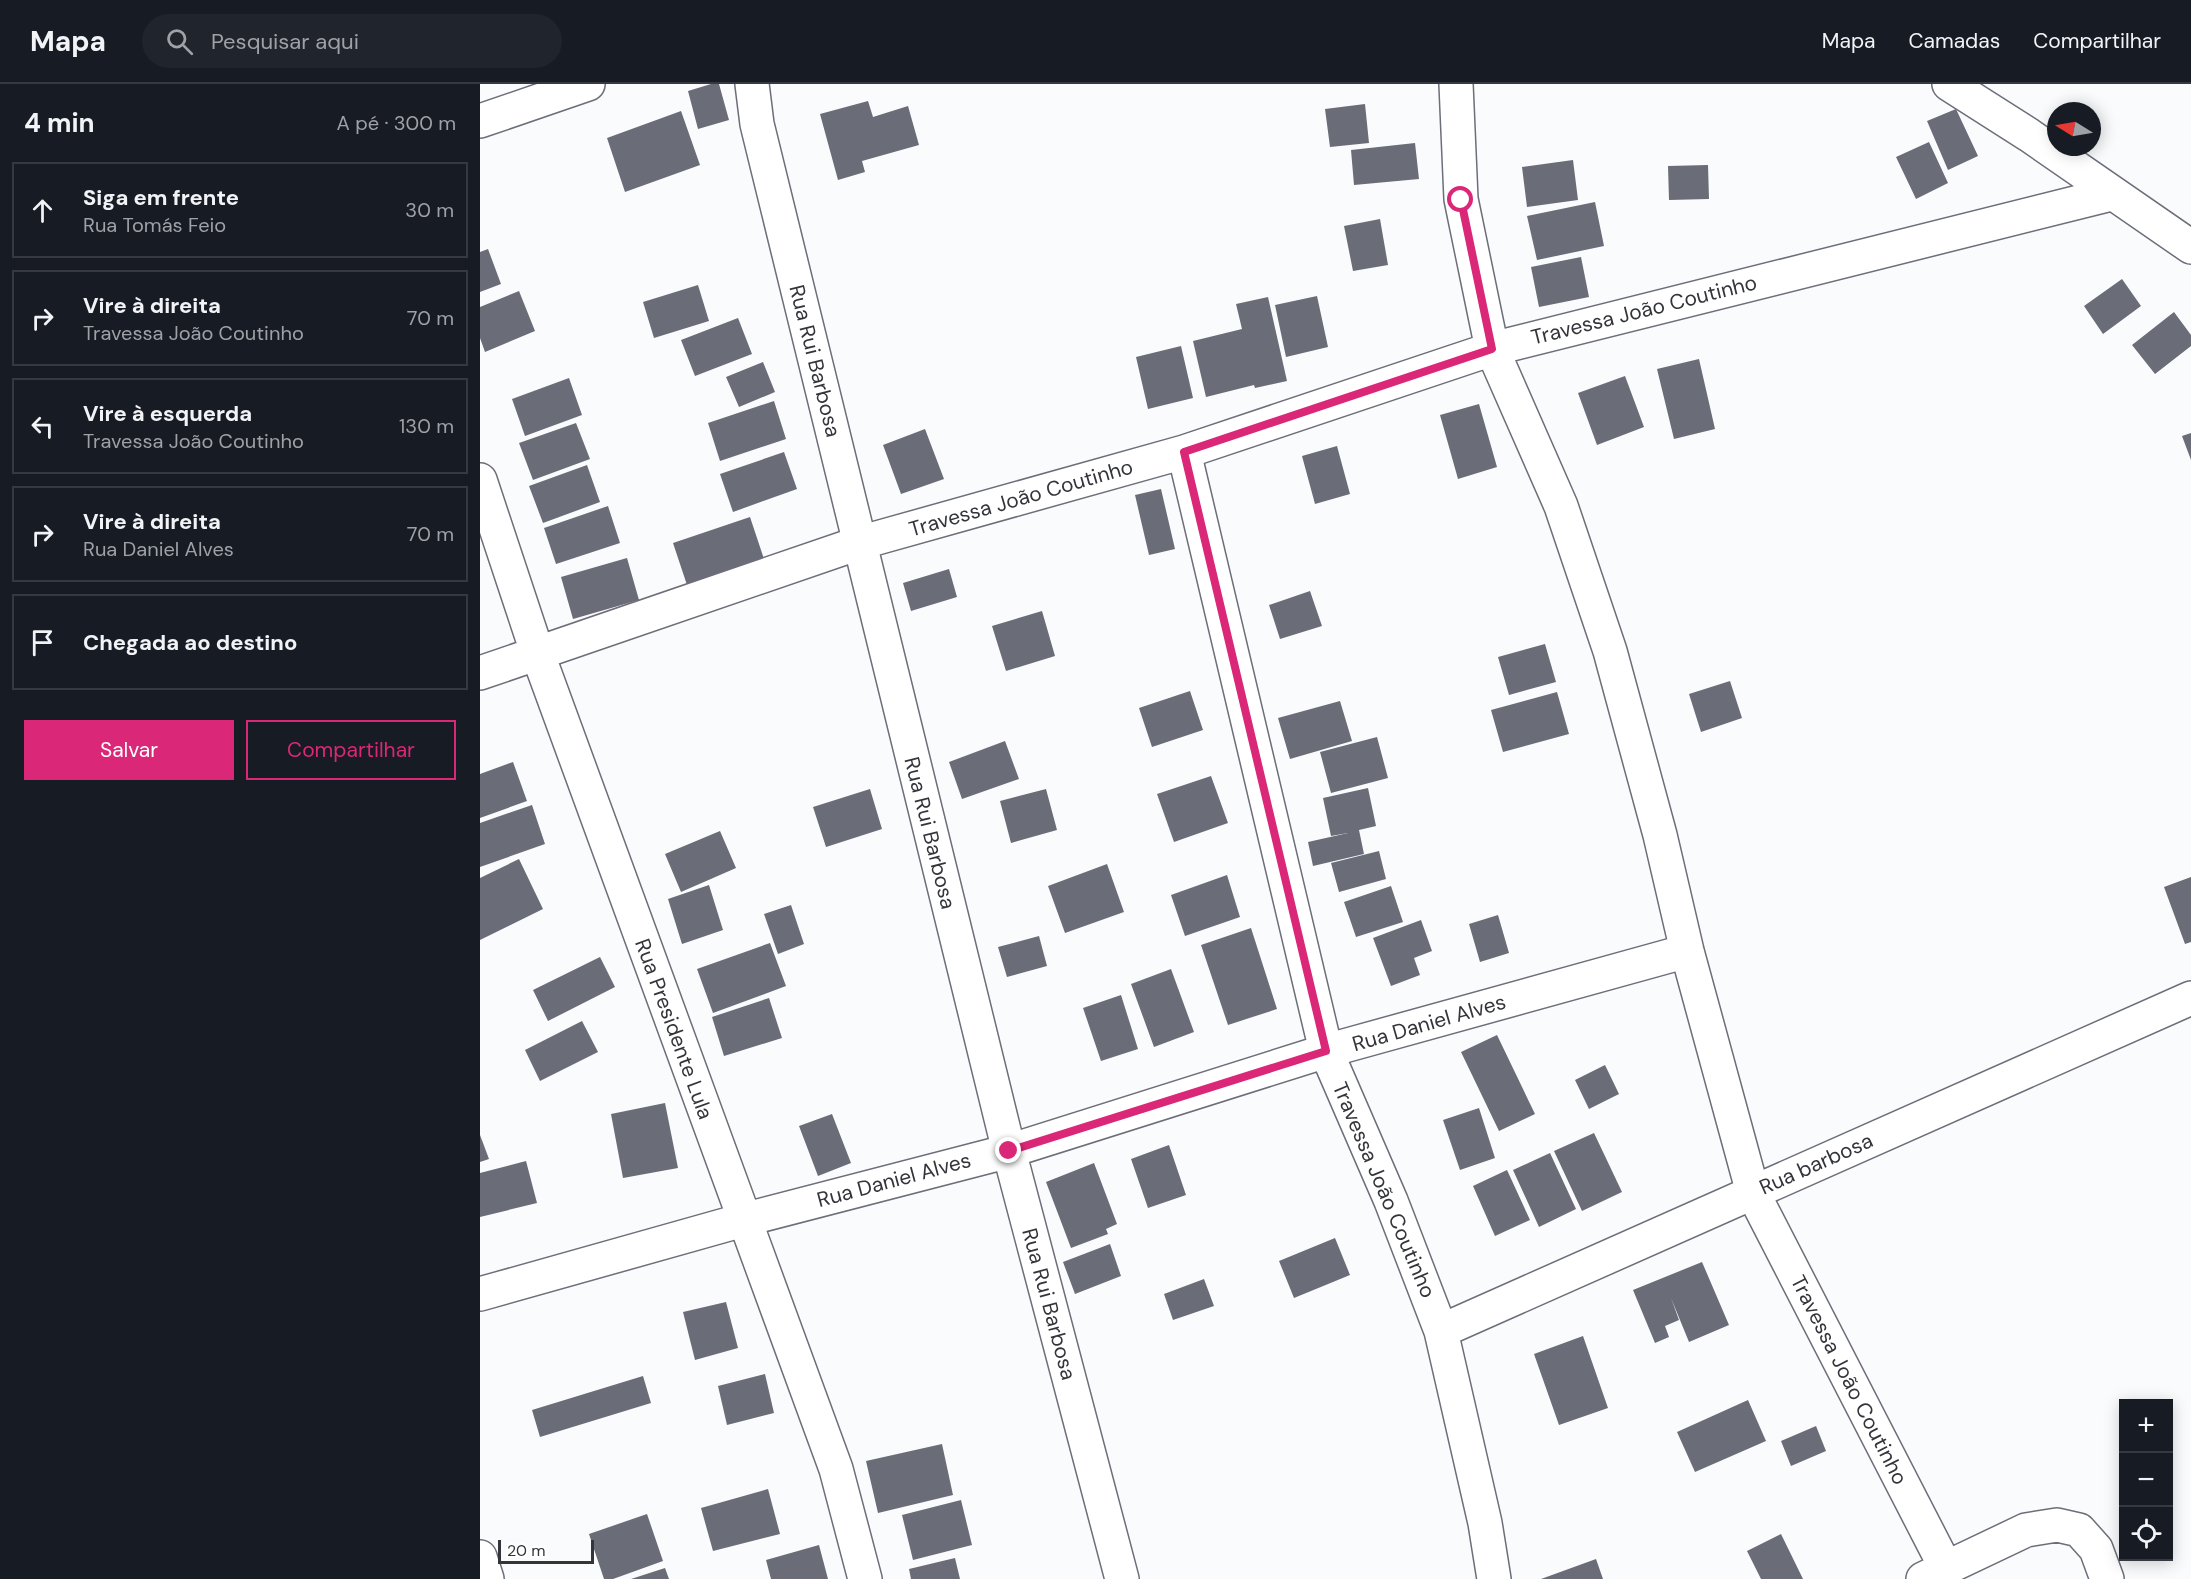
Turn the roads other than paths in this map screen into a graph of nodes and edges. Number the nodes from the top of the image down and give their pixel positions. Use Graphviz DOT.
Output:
graph roads {
  1 [pos="588,84"];
  2 [pos="752,84"];
  3 [pos="1456,84"];
  4 [pos="1949,84"];
  5 [pos="480,121"];
  6 [pos="2111,194"];
  7 [pos="2191,247"];
  8 [pos="1492,349"];
  9 [pos="1184,452"];
  10 [pos="480,480"];
  11 [pos="859,543"];
  12 [pos="537,652"];
  13 [pos="480,673"];
  14 [pos="1687,951"];
  15 [pos="2191,998"];
  16 [pos="1326,1051"];
  17 [pos="1009,1151"];
  18 [pos="1753,1193"];
  19 [pos="744,1220"];
  20 [pos="480,1293"];
  21 [pos="1441,1331"];
  22 [pos="480,1557"];
  23 [pos="1934,1574"];
  24 [pos="487,1579"];
  25 [pos="865,1579"];
  26 [pos="1122,1579"];
  27 [pos="1494,1579"];
  28 [pos="2107,1579"];
  1 -- 5 [label="street"];
  2 -- 11 [label="street, Rua Rui Barbosa"];
  3 -- 8 [label="street, Travessa João Coutinho"];
  4 -- 6 [label="street"];
  6 -- 7 [label="street"];
  6 -- 8 [label="street, Travessa João Coutinho"];
  8 -- 9 [label="street, Travessa João Coutinho"];
  8 -- 14 [label="street, Travessa João Coutinho"];
  9 -- 11 [label="street, Travessa João Coutinho"];
  9 -- 16 [label="street, Travessa João Coutinho"];
  10 -- 12 [label="street, Rua Presidente Lula"];
  11 -- 12 [label="street, Travessa João Coutinho"];
  11 -- 17 [label="street, Rua Rui Barbosa"];
  12 -- 13 [label="street, Travessa João Coutinho"];
  12 -- 19 [label="street, Rua Presidente Lula"];
  14 -- 16 [label="street, Rua Daniel Alves"];
  14 -- 18 [label="street, Travessa João Coutinho"];
  15 -- 18 [label="street, Rua barbosa"];
  16 -- 17 [label="street, Rua Daniel Alves"];
  16 -- 21 [label="street, Travessa João Coutinho"];
  17 -- 19 [label="street, Rua Daniel Alves"];
  17 -- 26 [label="street, Rua Rui Barbosa"];
  18 -- 21 [label="street, Rua barbosa"];
  18 -- 23 [label="street, Travessa João Coutinho"];
  19 -- 20 [label="street, Rua Daniel Alves"];
  19 -- 25 [label="street, Rua Presidente Lula"];
  21 -- 27 [label="street, Travessa João Coutinho"];
  22 -- 24 [label="street"];
  23 -- 28 [label="street, Travessa João Coutinho"];
}
